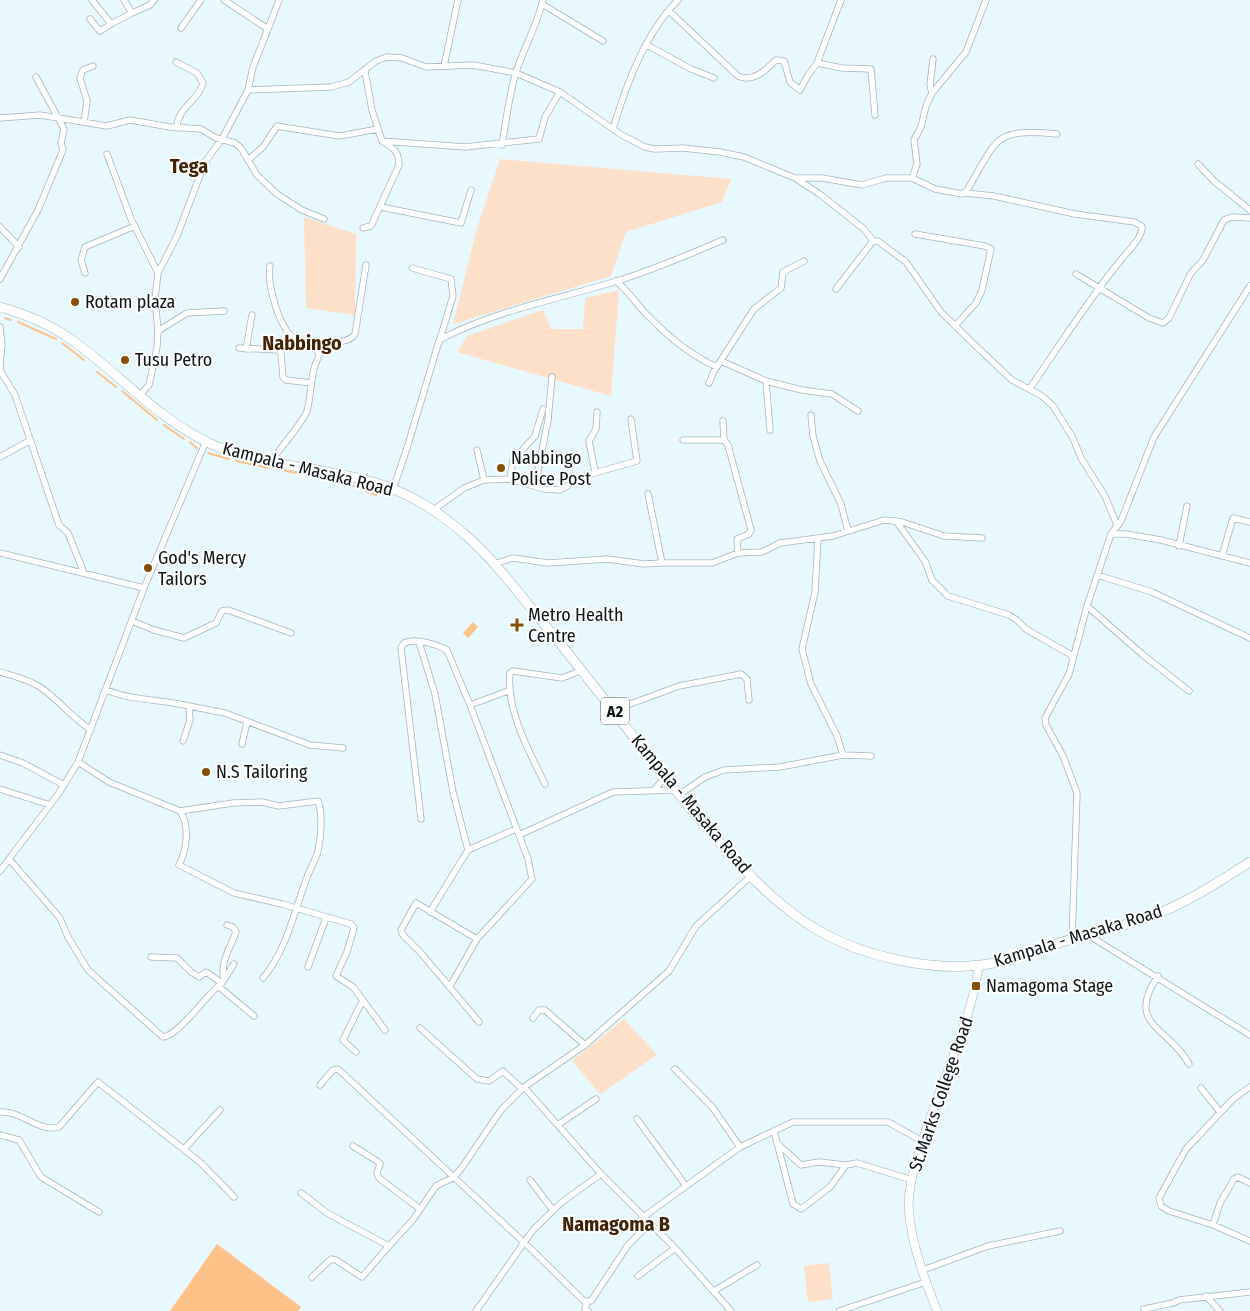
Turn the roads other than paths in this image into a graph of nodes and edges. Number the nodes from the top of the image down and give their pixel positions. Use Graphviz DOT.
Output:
graph roads {
  1 [pos="92,0"];
  2 [pos="124,0"];
  3 [pos="154,0"];
  4 [pos="201,0"];
  5 [pos="224,0"];
  6 [pos="279,0"];
  7 [pos="458,0"];
  8 [pos="841,0"];
  9 [pos="986,0"];
  10 [pos="676,1"];
  11 [pos="543,2"];
  12 [pos="669,11"];
  13 [pos="132,13"];
  14 [pos="90,19"];
  15 [pos="111,24"];
  16 [pos="181,28"];
  17 [pos="268,29"];
  18 [pos="603,41"];
  19 [pos="647,45"];
  20 [pos="933,59"];
  21 [pos="176,62"];
  22 [pos="817,63"];
  23 [pos="93,66"];
  24 [pos="444,66"];
  25 [pos="365,71"];
  26 [pos="516,73"];
  27 [pos="36,77"];
  28 [pos="714,78"];
  29 [pos="248,90"];
  30 [pos="560,92"];
  31 [pos="932,93"];
  32 [pos="875,115"];
  33 [pos="0,118"];
  34 [pos="59,119"];
  35 [pos="84,122"];
  36 [pos="177,128"];
  37 [pos="613,129"];
  38 [pos="378,130"];
  39 [pos="1057,134"];
  40 [pos="222,139"];
  41 [pos="382,141"];
  42 [pos="502,145"];
  43 [pos="107,154"];
  44 [pos="248,160"];
  45 [pos="1198,164"];
  46 [pos="795,178"];
  47 [pos="912,178"];
  48 [pos="470,190"];
  49 [pos="965,193"];
  50 [pos="381,207"];
  51 [pos="1250,210"];
  52 [pos="1250,218"];
  53 [pos="324,219"];
  54 [pos="135,226"];
  55 [pos="0,227"];
  56 [pos="363,228"];
  57 [pos="915,234"];
  58 [pos="723,240"];
  59 [pos="873,240"];
  60 [pos="19,246"];
  61 [pos="804,262"];
  62 [pos="366,265"];
  63 [pos="270,266"];
  64 [pos="412,268"];
  65 [pos="85,273"];
  66 [pos="158,273"];
  67 [pos="1076,274"];
  68 [pos="0,279"];
  69 [pos="616,281"];
  70 [pos="1250,286"];
  71 [pos="1100,288"];
  72 [pos="836,289"];
  73 [pos="0,307"];
  74 [pos="224,310"];
  75 [pos="252,315"];
  76 [pos="955,326"];
  77 [pos="0,327"];
  78 [pos="158,330"];
  79 [pos="439,341"];
  80 [pos="239,348"];
  81 [pos="246,349"];
  82 [pos="319,355"];
  83 [pos="721,361"];
  84 [pos="0,363"];
  85 [pos="717,367"];
  86 [pos="552,377"];
  87 [pos="766,381"];
  88 [pos="709,382"];
  89 [pos="311,383"];
  90 [pos="1030,388"];
  91 [pos="139,396"];
  92 [pos="543,409"];
  93 [pos="858,411"];
  94 [pos="597,412"];
  95 [pos="811,415"];
  96 [pos="631,419"];
  97 [pos="723,421"];
  98 [pos="770,430"];
  99 [pos="683,440"];
  100 [pos="724,440"];
  101 [pos="30,441"];
  102 [pos="206,442"];
  103 [pos="477,450"];
  104 [pos="0,457"];
  105 [pos="271,462"];
  106 [pos="595,472"];
  107 [pos="510,478"];
  108 [pos="484,480"];
  109 [pos="535,486"];
  110 [pos="392,488"];
  111 [pos="648,494"];
  112 [pos="1187,506"];
  113 [pos="432,511"];
  114 [pos="896,521"];
  115 [pos="1250,522"];
  116 [pos="1117,526"];
  117 [pos="848,531"];
  118 [pos="1111,534"];
  119 [pos="818,538"];
  120 [pos="982,538"];
  121 [pos="1180,546"];
  122 [pos="0,553"];
  123 [pos="738,553"];
  124 [pos="1222,556"];
  125 [pos="662,563"];
  126 [pos="1250,563"];
  127 [pos="494,564"];
  128 [pos="84,574"];
  129 [pos="1097,575"];
  130 [pos="144,588"];
  131 [pos="1086,606"];
  132 [pos="132,621"];
  133 [pos="291,632"];
  134 [pos="1250,638"];
  135 [pos="419,642"];
  136 [pos="1073,656"];
  137 [pos="583,670"];
  138 [pos="0,672"];
  139 [pos="106,690"];
  140 [pos="508,691"];
  141 [pos="1189,691"];
  142 [pos="749,700"];
  143 [pos="470,705"];
  144 [pos="190,706"];
  145 [pos="614,710"];
  146 [pos="247,722"];
  147 [pos="91,730"];
  148 [pos="183,741"];
  149 [pos="242,744"];
  150 [pos="343,748"];
  151 [pos="0,755"];
  152 [pos="843,755"];
  153 [pos="871,756"];
  154 [pos="78,762"];
  155 [pos="665,777"];
  156 [pos="545,784"];
  157 [pos="64,785"];
  158 [pos="0,789"];
  159 [pos="655,789"];
  160 [pos="677,792"];
  161 [pos="50,805"];
  162 [pos="180,812"];
  163 [pos="420,819"];
  164 [pos="518,832"];
  165 [pos="468,850"];
  166 [pos="9,859"];
  167 [pos="1250,862"];
  168 [pos="0,871"];
  169 [pos="751,876"];
  170 [pos="297,908"];
  171 [pos="430,912"];
  172 [pos="326,918"];
  173 [pos="227,925"];
  174 [pos="1088,935"];
  175 [pos="1072,939"];
  176 [pos="477,940"];
  177 [pos="151,957"];
  178 [pos="234,964"];
  179 [pos="979,965"];
  180 [pos="308,968"];
  181 [pos="1158,976"];
  182 [pos="263,978"];
  183 [pos="222,983"];
  184 [pos="450,986"];
  185 [pos="363,1000"];
  186 [pos="254,1016"];
  187 [pos="533,1018"];
  188 [pos="479,1022"];
  189 [pos="420,1028"];
  190 [pos="385,1030"];
  191 [pos="1250,1034"];
  192 [pos="585,1045"];
  193 [pos="356,1052"];
  194 [pos="1189,1064"];
  195 [pos="675,1069"];
  196 [pos="320,1085"];
  197 [pos="1250,1087"];
  198 [pos="523,1088"];
  199 [pos="1201,1088"];
  200 [pos="596,1099"];
  201 [pos="220,1110"];
  202 [pos="0,1112"];
  203 [pos="1220,1112"];
  204 [pos="637,1119"];
  205 [pos="559,1124"];
  206 [pos="774,1131"];
  207 [pos="0,1135"];
  208 [pos="922,1141"];
  209 [pos="778,1144"];
  210 [pos="353,1146"];
  211 [pos="740,1148"];
  212 [pos="184,1150"];
  213 [pos="846,1165"];
  214 [pos="601,1174"];
  215 [pos="454,1177"];
  216 [pos="530,1180"];
  217 [pos="912,1180"];
  218 [pos="1250,1183"];
  219 [pos="686,1186"];
  220 [pos="301,1193"];
  221 [pos="234,1197"];
  222 [pos="420,1209"];
  223 [pos="553,1210"];
  224 [pos="99,1212"];
  225 [pos="642,1218"];
  226 [pos="649,1224"];
  227 [pos="1213,1225"];
  228 [pos="1060,1231"];
  229 [pos="1250,1241"];
  230 [pos="524,1243"];
  231 [pos="389,1246"];
  232 [pos="675,1248"];
  233 [pos="757,1265"];
  234 [pos="923,1270"];
  235 [pos="638,1276"];
  236 [pos="312,1277"];
  237 [pos="926,1282"];
  238 [pos="714,1291"];
  239 [pos="1250,1292"];
  240 [pos="1206,1296"];
  241 [pos="587,1302"];
  242 [pos="1173,1303"];
  243 [pos="1144,1309"];
  244 [pos="476,1311"];
  245 [pos="588,1311"];
  246 [pos="731,1311"];
  247 [pos="839,1311"];
  248 [pos="937,1311"];
  249 [pos="1175,1311"];
  250 [pos="1220,1311"];
  1 -- 15 [label="street"];
  2 -- 13 [label="street"];
  3 -- 13 [label="street"];
  4 -- 16 [label="street"];
  5 -- 17 [label="street"];
  6 -- 17 [label="street"];
  7 -- 24 [label="street"];
  8 -- 22 [label="street"];
  9 -- 31 [label="street"];
  10 -- 12 [label="street"];
  11 -- 18 [label="street"];
  11 -- 26 [label="street"];
  12 -- 19 [label="street"];
  12 -- 22 [label="street"];
  13 -- 15 [label="street"];
  14 -- 15 [label="street"];
  17 -- 29 [label="street"];
  19 -- 28 [label="street"];
  19 -- 37 [label="street"];
  20 -- 31 [label="street"];
  21 -- 36 [label="street"];
  22 -- 32 [label="street"];
  23 -- 35 [label="street"];
  24 -- 25 [label="street"];
  24 -- 26 [label="street"];
  25 -- 29 [label="street"];
  25 -- 38 [label="street"];
  26 -- 30 [label="street"];
  26 -- 42 [label="street"];
  27 -- 34 [label="street"];
  29 -- 40 [label="street"];
  30 -- 37 [label="street"];
  30 -- 42 [label="street"];
  31 -- 47 [label="street"];
  33 -- 34 [label="street"];
  34 -- 35 [label="street"];
  34 -- 60 [label="street"];
  35 -- 36 [label="street"];
  36 -- 40 [label="street"];
  37 -- 46 [label="street"];
  38 -- 41 [label="street"];
  38 -- 44 [label="street"];
  39 -- 49 [label="street"];
  40 -- 44 [label="street"];
  40 -- 66 [label="street"];
  41 -- 42 [label="street"];
  41 -- 50 [label="street"];
  43 -- 54 [label="street"];
  44 -- 53 [label="street"];
  45 -- 51 [label="street"];
  46 -- 47 [label="street"];
  46 -- 59 [label="street"];
  47 -- 49 [label="street"];
  48 -- 50 [label="street"];
  49 -- 71 [label="street"];
  50 -- 56 [label="street"];
  52 -- 71 [label="street"];
  54 -- 65 [label="street"];
  54 -- 66 [label="street"];
  55 -- 60 [label="street"];
  57 -- 76 [label="street"];
  58 -- 69 [label="street"];
  59 -- 72 [label="street"];
  59 -- 76 [label="street"];
  60 -- 68 [label="street"];
  61 -- 83 [label="street"];
  62 -- 82 [label="street"];
  63 -- 82 [label="street"];
  64 -- 79 [label="street"];
  66 -- 78 [label="street"];
  67 -- 71 [label="street"];
  69 -- 79 [label="street"];
  69 -- 85 [label="street"];
  70 -- 116 [label="street"];
  71 -- 90 [label="street"];
  73 -- 91 [label="main road, Kampala - Masaka Road / A2"];
  74 -- 78 [label="street"];
  75 -- 81 [label="street"];
  76 -- 90 [label="street"];
  77 -- 84 [label="street"];
  78 -- 91 [label="street"];
  79 -- 110 [label="street"];
  80 -- 81 [label="street"];
  81 -- 89 [label="street"];
  82 -- 89 [label="street"];
  83 -- 85 [label="street"];
  83 -- 87 [label="street"];
  84 -- 101 [label="street"];
  85 -- 88 [label="street"];
  86 -- 109 [label="street"];
  87 -- 93 [label="street"];
  87 -- 98 [label="street"];
  89 -- 105 [label="street"];
  90 -- 116 [label="street"];
  91 -- 102 [label="main road, Kampala - Masaka Road / A2"];
  92 -- 107 [label="street"];
  94 -- 106 [label="street"];
  95 -- 117 [label="street"];
  96 -- 106 [label="street"];
  97 -- 100 [label="street"];
  99 -- 100 [label="street"];
  100 -- 123 [label="street"];
  101 -- 104 [label="street"];
  101 -- 128 [label="street"];
  102 -- 105 [label="main road, Kampala - Masaka Road / A2"];
  102 -- 130 [label="street"];
  103 -- 108 [label="street"];
  105 -- 110 [label="main road, Kampala - Masaka Road / A2"];
  106 -- 109 [label="street"];
  107 -- 108 [label="street"];
  107 -- 109 [label="street"];
  108 -- 113 [label="street"];
  110 -- 113 [label="main road, Kampala - Masaka Road / A2"];
  111 -- 125 [label="street"];
  112 -- 121 [label="street"];
  113 -- 127 [label="main road, Kampala - Masaka Road / A2"];
  114 -- 117 [label="street"];
  114 -- 120 [label="street"];
  114 -- 136 [label="street"];
  115 -- 124 [label="street"];
  116 -- 118 [label="street"];
  117 -- 119 [label="street"];
  118 -- 121 [label="street"];
  118 -- 129 [label="street"];
  119 -- 123 [label="street"];
  119 -- 152 [label="street"];
  121 -- 124 [label="street"];
  122 -- 128 [label="street"];
  123 -- 125 [label="street"];
  124 -- 126 [label="street"];
  125 -- 127 [label="street"];
  127 -- 137 [label="main road, Kampala - Masaka Road / A2"];
  128 -- 130 [label="street"];
  129 -- 131 [label="street"];
  129 -- 134 [label="street"];
  130 -- 132 [label="street"];
  131 -- 136 [label="street"];
  131 -- 141 [label="street"];
  132 -- 133 [label="street"];
  132 -- 139 [label="street"];
  135 -- 143 [label="street"];
  135 -- 163 [label="street"];
  135 -- 165 [label="street"];
  136 -- 175 [label="street"];
  137 -- 140 [label="street"];
  137 -- 145 [label="main road, Kampala - Masaka Road / A2"];
  138 -- 147 [label="street"];
  139 -- 144 [label="street"];
  139 -- 147 [label="street"];
  140 -- 143 [label="street"];
  140 -- 156 [label="street"];
  142 -- 145 [label="street"];
  143 -- 164 [label="street"];
  144 -- 146 [label="street"];
  144 -- 148 [label="street"];
  145 -- 155 [label="main road, Kampala - Masaka Road / A2"];
  146 -- 149 [label="street"];
  146 -- 150 [label="street"];
  147 -- 154 [label="street"];
  151 -- 157 [label="street"];
  152 -- 153 [label="street"];
  152 -- 160 [label="street"];
  154 -- 157 [label="street"];
  154 -- 162 [label="street"];
  155 -- 159 [label="street"];
  155 -- 160 [label="main road, Kampala - Masaka Road / A2"];
  157 -- 161 [label="street"];
  158 -- 161 [label="street"];
  159 -- 160 [label="street"];
  159 -- 164 [label="street"];
  160 -- 169 [label="main road, Kampala - Masaka Road / A2"];
  161 -- 166 [label="street"];
  162 -- 170 [label="street"];
  162 -- 170 [label="street"];
  164 -- 165 [label="street"];
  164 -- 176 [label="street"];
  165 -- 171 [label="street"];
  166 -- 168 [label="street"];
  166 -- 183 [label="street"];
  167 -- 174 [label="main road, Kampala - Masaka Road / A2"];
  169 -- 179 [label="main road, Kampala - Masaka Road / A2"];
  169 -- 192 [label="street"];
  170 -- 172 [label="street"];
  170 -- 182 [label="street"];
  171 -- 176 [label="street"];
  171 -- 184 [label="street"];
  172 -- 180 [label="street"];
  172 -- 185 [label="street"];
  173 -- 183 [label="street"];
  174 -- 175 [label="main road, Kampala - Masaka Road / A2"];
  174 -- 181 [label="street"];
  175 -- 179 [label="main road, Kampala - Masaka Road / A2"];
  176 -- 184 [label="street"];
  177 -- 183 [label="street"];
  178 -- 183 [label="street"];
  179 -- 208 [label="main road, St.Marks College Road"];
  181 -- 191 [label="street"];
  181 -- 194 [label="street"];
  183 -- 186 [label="street"];
  184 -- 188 [label="street"];
  185 -- 190 [label="street"];
  185 -- 193 [label="street"];
  187 -- 192 [label="street"];
  189 -- 198 [label="street"];
  192 -- 198 [label="street"];
  195 -- 211 [label="street"];
  196 -- 215 [label="street"];
  197 -- 203 [label="street"];
  198 -- 205 [label="street"];
  198 -- 215 [label="street"];
  199 -- 203 [label="street"];
  200 -- 205 [label="street"];
  201 -- 212 [label="street"];
  202 -- 212 [label="street"];
  203 -- 227 [label="street"];
  204 -- 219 [label="street"];
  205 -- 214 [label="street"];
  206 -- 208 [label="street"];
  206 -- 209 [label="street"];
  206 -- 211 [label="street"];
  207 -- 224 [label="street"];
  208 -- 217 [label="main road, St.Marks College Road"];
  209 -- 213 [label="street"];
  209 -- 213 [label="street"];
  210 -- 222 [label="street"];
  211 -- 219 [label="street"];
  212 -- 221 [label="street"];
  213 -- 217 [label="street"];
  214 -- 223 [label="street"];
  214 -- 225 [label="street"];
  215 -- 222 [label="street"];
  215 -- 230 [label="street"];
  216 -- 223 [label="street"];
  217 -- 234 [label="main road, St.Marks College Road"];
  218 -- 227 [label="street"];
  219 -- 225 [label="street"];
  220 -- 231 [label="street"];
  222 -- 231 [label="street"];
  223 -- 230 [label="street"];
  225 -- 226 [label="street"];
  226 -- 232 [label="street"];
  226 -- 241 [label="street"];
  227 -- 229 [label="street"];
  228 -- 234 [label="street"];
  230 -- 241 [label="street"];
  230 -- 244 [label="street"];
  231 -- 236 [label="street"];
  232 -- 235 [label="street"];
  232 -- 238 [label="street"];
  233 -- 238 [label="street"];
  234 -- 237 [label="main road, St.Marks College Road"];
  237 -- 247 [label="street"];
  237 -- 248 [label="main road, St.Marks College Road"];
  238 -- 246 [label="street"];
  239 -- 240 [label="street"];
  240 -- 242 [label="street"];
  240 -- 250 [label="street"];
  241 -- 245 [label="street"];
  242 -- 243 [label="street"];
  242 -- 249 [label="street"];
}
